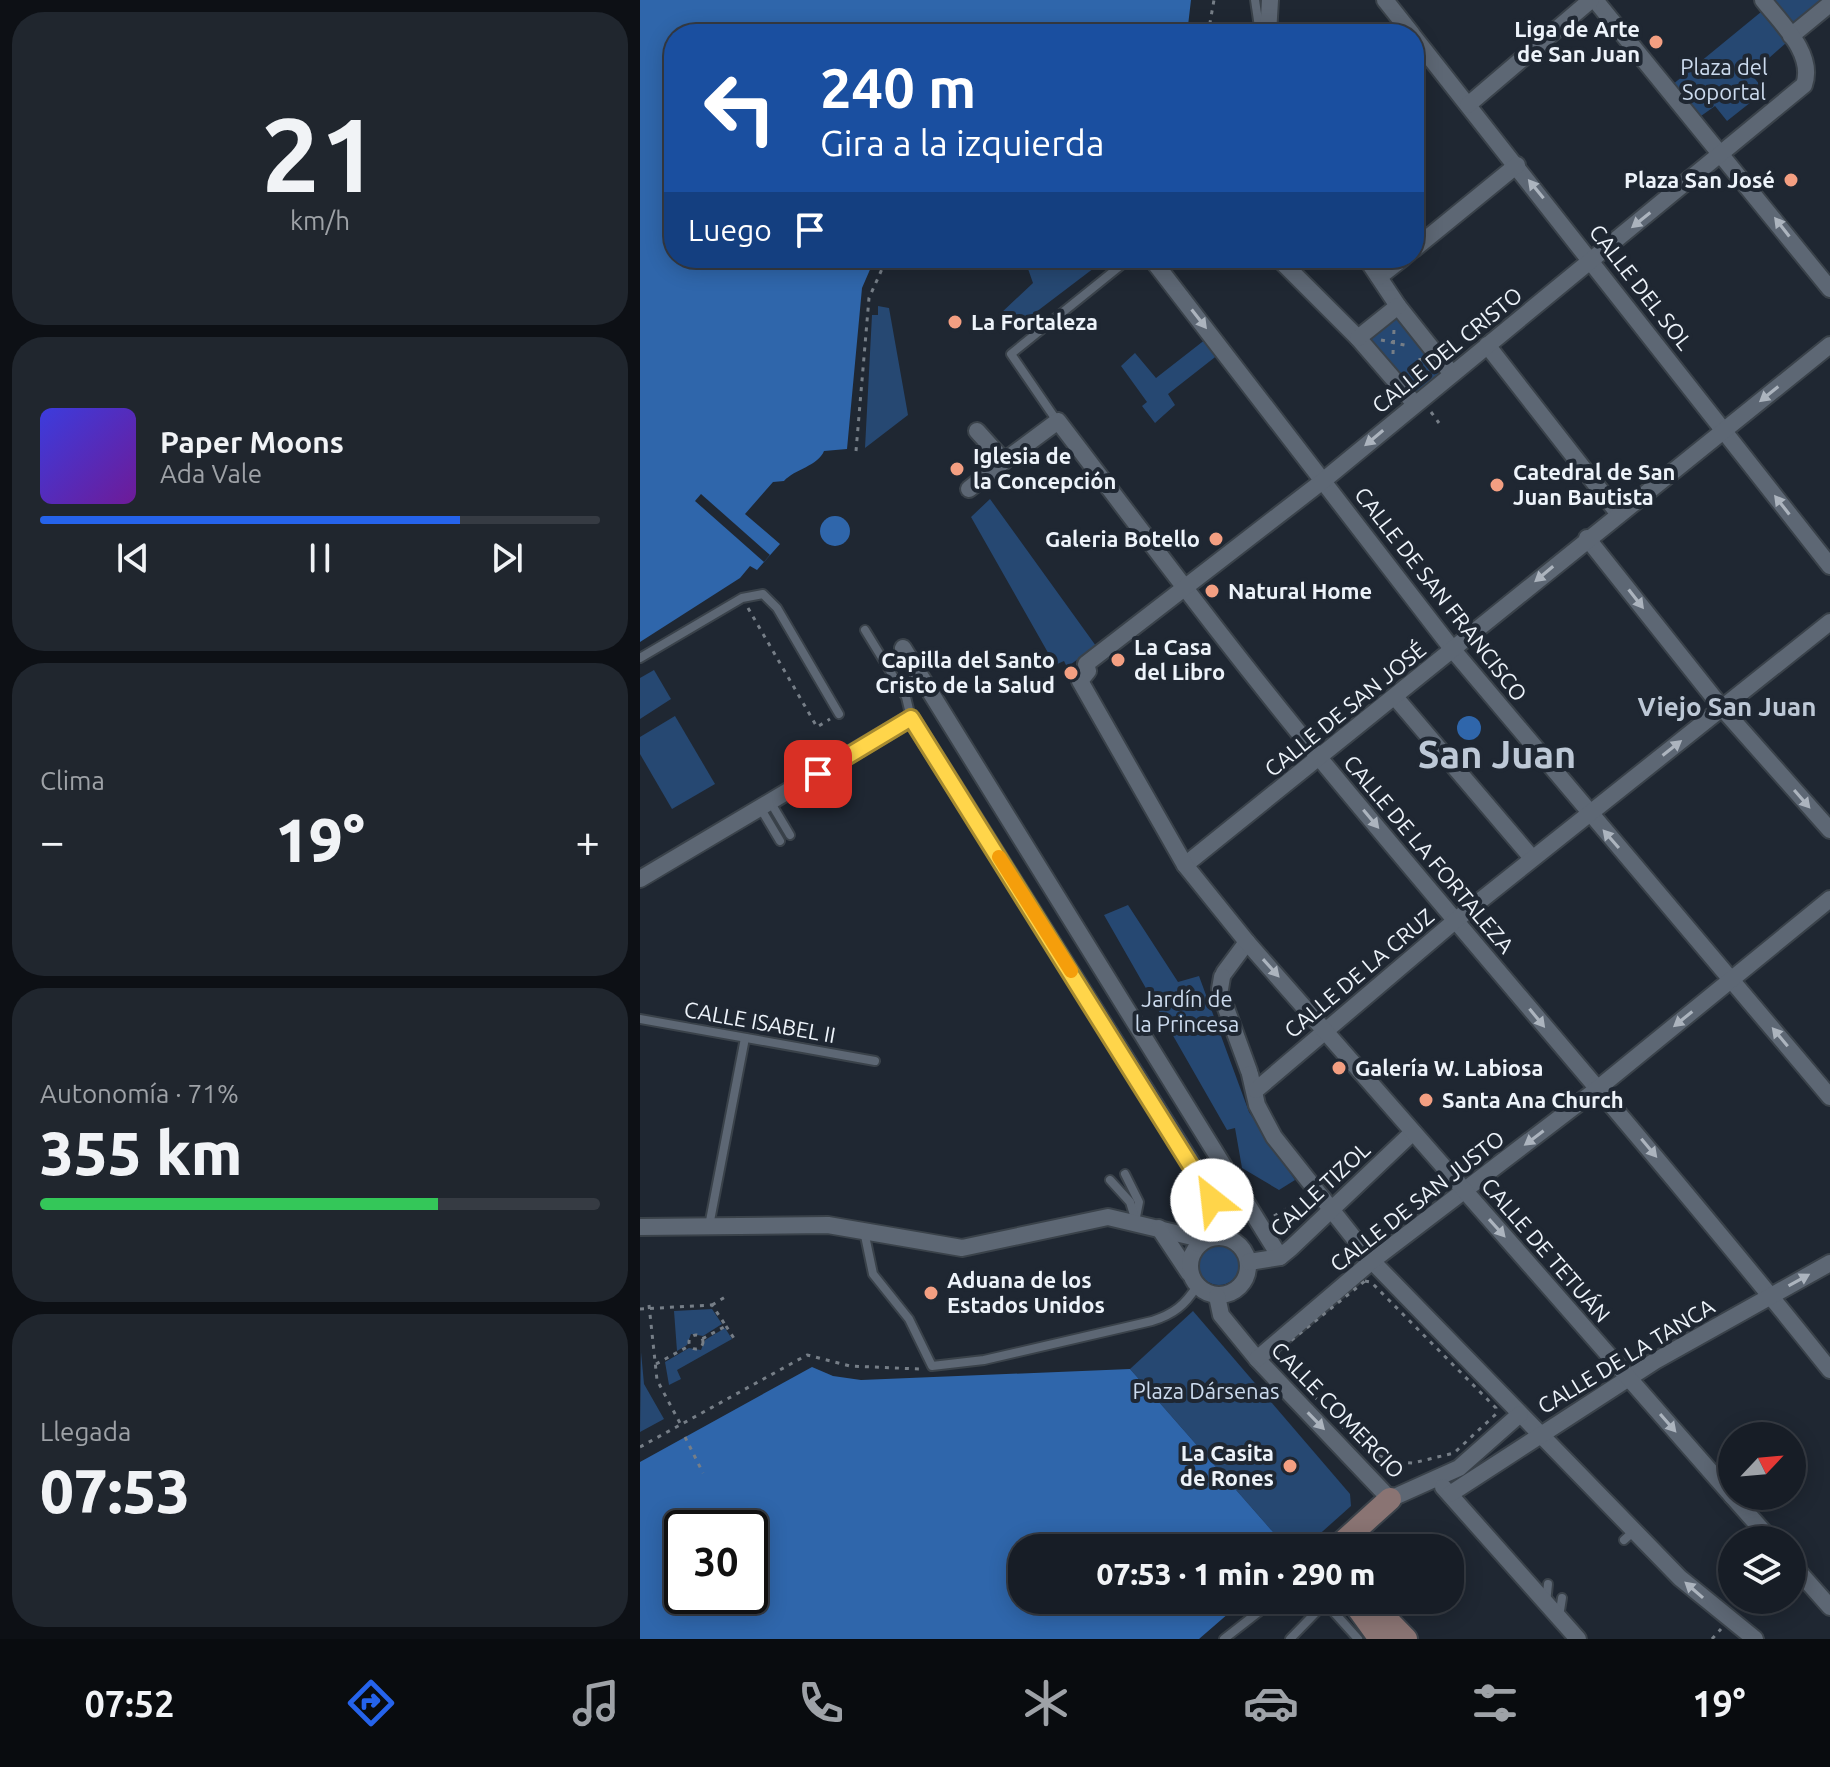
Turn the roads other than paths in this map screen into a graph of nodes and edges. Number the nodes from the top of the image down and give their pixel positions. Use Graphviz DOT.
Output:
graph roads {
  1 [pos="1255,0"];
  2 [pos="1270,0"];
  3 [pos="1385,0"];
  4 [pos="1593,0"];
  5 [pos="1763,0"];
  6 [pos="1830,4"];
  7 [pos="1259,24"];
  8 [pos="1269,24"];
  9 [pos="1404,24"];
  10 [pos="1791,36"];
  11 [pos="1424,50"];
  12 [pos="1468,105"];
  13 [pos="1723,153"];
  14 [pos="1517,165"];
  15 [pos="1424,241"];
  16 [pos="1593,260"];
  17 [pos="1118,268"];
  18 [pos="1159,268"];
  19 [pos="1289,268"];
  20 [pos="1373,268"];
  21 [pos="1390,268"];
  22 [pos="1379,277"];
  23 [pos="1830,289"];
  24 [pos="1398,306"];
  25 [pos="1364,338"];
  26 [pos="1487,345"];
  27 [pos="1830,345"];
  28 [pos="1446,373"];
  29 [pos="1415,404"];
  30 [pos="1058,421"];
  31 [pos="1723,430"];
  32 [pos="977,431"];
  33 [pos="1004,461"];
  34 [pos="1324,480"];
  35 [pos="969,489"];
  36 [pos="1618,513"];
  37 [pos="1587,538"];
  38 [pos="1830,566"];
  39 [pos="1186,589"];
  40 [pos="1830,622"];
  41 [pos="865,630"];
  42 [pos="903,648"];
  43 [pos="1453,650"];
  44 [pos="640,658"];
  45 [pos="1080,681"];
  46 [pos="1395,697"];
  47 [pos="1722,708"];
  48 [pos="839,714"];
  49 [pos="911,718"];
  50 [pos="1320,759"];
  51 [pos="766,806"];
  52 [pos="1589,813"];
  53 [pos="1830,830"];
  54 [pos="790,835"];
  55 [pos="780,841"];
  56 [pos="1532,858"];
  57 [pos="1185,865"];
  58 [pos="640,879"];
  59 [pos="1830,899"];
  60 [pos="1456,920"];
  61 [pos="1247,942"];
  62 [pos="1732,978"];
  63 [pos="640,1019"];
  64 [pos="1325,1029"];
  65 [pos="745,1038"];
  66 [pos="875,1061"];
  67 [pos="1252,1078"];
  68 [pos="1596,1090"];
  69 [pos="1830,1097"];
  70 [pos="1413,1132"];
  71 [pos="1125,1174"];
  72 [pos="1110,1180"];
  73 [pos="1464,1191"];
  74 [pos="1331,1207"];
  75 [pos="1135,1222"];
  76 [pos="709,1226"];
  77 [pos="640,1227"];
  78 [pos="1159,1228"];
  79 [pos="864,1231"];
  80 [pos="1231,1239"];
  81 [pos="1205,1240"];
  82 [pos="1280,1257"];
  83 [pos="1372,1261"];
  84 [pos="1249,1262"];
  85 [pos="1830,1263"];
  86 [pos="1194,1280"];
  87 [pos="1217,1296"];
  88 [pos="1771,1296"];
  89 [pos="1257,1359"];
  90 [pos="1830,1370"];
  91 [pos="1628,1378"];
  92 [pos="1520,1414"];
  93 [pos="1539,1434"];
  94 [pos="1437,1480"];
  95 [pos="1718,1480"];
  96 [pos="1450,1494"];
  97 [pos="1390,1499"];
  98 [pos="1744,1510"];
  99 [pos="1759,1526"];
  100 [pos="1351,1534"];
  101 [pos="1806,1579"];
  102 [pos="1548,1584"];
  103 [pos="1554,1601"];
  104 [pos="1829,1604"];
  105 [pos="1256,1614"];
  106 [pos="1315,1614"];
  107 [pos="1336,1614"];
  108 [pos="1362,1614"];
  109 [pos="1382,1614"];
  110 [pos="1224,1639"];
  111 [pos="1290,1639"];
  112 [pos="1358,1639"];
  113 [pos="1380,1639"];
  114 [pos="1406,1639"];
  115 [pos="1578,1639"];
  116 [pos="1755,1639"];
  1 -- 7 [label="lane"];
  2 -- 8 [label="street"];
  3 -- 9 [label="street, CALLE DEL SOL"];
  4 -- 12 [label="street"];
  4 -- 13 [label="street"];
  5 -- 10 [label="street, CALLE DEL CRISTO"];
  6 -- 10 [label="street"];
  10 -- 13 [label="street, CALLE DEL CRISTO"];
  11 -- 12 [label="street, CALLE DEL SOL"];
  12 -- 14 [label="street, CALLE DEL SOL"];
  13 -- 16 [label="street, CALLE DEL CRISTO, one-way"];
  23 -- 13 [label="street, one-way"];
  14 -- 15 [label="street"];
  16 -- 14 [label="street, CALLE DEL SOL, one-way"];
  16 -- 26 [label="street, CALLE DEL CRISTO"];
  16 -- 31 [label="street, CALLE DEL SOL"];
  17 -- 30 [label="lane, CALLE DE LA FORTALEZA"];
  18 -- 34 [label="street, CALLE DE SAN FRANCISCO, one-way"];
  19 -- 25 [label="street"];
  20 -- 22 [label="street"];
  21 -- 22 [label="street"];
  22 -- 24 [label="street"];
  24 -- 25 [label="street"];
  24 -- 28 [label="street"];
  25 -- 29 [label="street"];
  26 -- 28 [label="street, CALLE DEL CRISTO"];
  26 -- 36 [label="street"];
  27 -- 31 [label="street, CALLE DE SAN JOSÉ, one-way"];
  28 -- 29 [label="street, CALLE DEL CRISTO"];
  29 -- 34 [label="street, CALLE DEL CRISTO, one-way"];
  30 -- 33 [label="street"];
  30 -- 39 [label="street, CALLE DE LA FORTALEZA"];
  31 -- 36 [label="street, CALLE DE SAN JOSÉ"];
  38 -- 31 [label="street, CALLE DEL SOL, one-way"];
  32 -- 33 [label="street"];
  33 -- 35 [label="street"];
  34 -- 39 [label="street, CALLE DEL CRISTO"];
  34 -- 43 [label="street, CALLE DE SAN FRANCISCO"];
  36 -- 37 [label="street, CALLE DE SAN JOSÉ"];
  37 -- 43 [label="street, CALLE DE SAN JOSÉ, one-way"];
  37 -- 47 [label="street, one-way"];
  39 -- 45 [label="street, CALLE DEL CRISTO"];
  39 -- 50 [label="street, CALLE DE LA FORTALEZA"];
  40 -- 47 [label="street, CALLE DE LA CRUZ"];
  41 -- 49 [label="lane"];
  42 -- 82 [label="street"];
  43 -- 46 [label="street, CALLE DE SAN JOSÉ"];
  43 -- 52 [label="street, CALLE DE SAN FRANCISCO"];
  44 -- 48 [label="lane"];
  45 -- 57 [label="street, CALLE DE TETUÁN"];
  46 -- 50 [label="street, CALLE DE SAN JOSÉ"];
  46 -- 56 [label="street"];
  52 -- 47 [label="street, CALLE DE LA CRUZ, one-way"];
  47 -- 53 [label="street, one-way"];
  49 -- 51 [label="street"];
  49 -- 80 [label="street"];
  50 -- 57 [label="street, CALLE DE SAN JOSÉ"];
  50 -- 60 [label="street, CALLE DE LA FORTALEZA, one-way"];
  51 -- 54 [label="lane"];
  51 -- 55 [label="lane"];
  51 -- 58 [label="street"];
  52 -- 56 [label="street, CALLE DE LA CRUZ"];
  62 -- 52 [label="street, CALLE DE SAN FRANCISCO, one-way"];
  56 -- 60 [label="street, CALLE DE LA CRUZ"];
  57 -- 61 [label="street, CALLE DE TETUÁN"];
  59 -- 62 [label="street, CALLE DE SAN JUSTO"];
  60 -- 64 [label="street, CALLE DE LA CRUZ"];
  60 -- 68 [label="street, CALLE DE LA FORTALEZA, one-way"];
  61 -- 64 [label="street, CALLE DE TETUÁN, one-way"];
  61 -- 67 [label="street"];
  62 -- 68 [label="street, CALLE DE SAN JUSTO, one-way"];
  69 -- 62 [label="street, CALLE DE SAN FRANCISCO, one-way"];
  63 -- 65 [label="lane, CALLE ISABEL II"];
  64 -- 67 [label="street, CALLE DE LA CRUZ"];
  64 -- 70 [label="street, CALLE DE TETUÁN"];
  65 -- 66 [label="lane, CALLE ISABEL II"];
  65 -- 76 [label="lane"];
  67 -- 74 [label="street"];
  68 -- 73 [label="street, CALLE DE SAN JUSTO, one-way"];
  68 -- 88 [label="street, CALLE DE LA FORTALEZA, one-way"];
  70 -- 73 [label="street, CALLE DE TETUÁN"];
  70 -- 74 [label="street, CALLE TIZOL"];
  71 -- 75 [label="lane"];
  72 -- 75 [label="lane"];
  73 -- 83 [label="street, CALLE DE SAN JUSTO"];
  73 -- 91 [label="street, CALLE DE TETUÁN, one-way"];
  74 -- 82 [label="street, CALLE TIZOL"];
  74 -- 83 [label="street"];
  75 -- 78 [label="street"];
  75 -- 79 [label="street"];
  76 -- 77 [label="street"];
  76 -- 79 [label="street"];
  78 -- 81 [label="street"];
  78 -- 86 [label="street"];
  79 -- 86 [label="lane"];
  80 -- 81 [label="street"];
  80 -- 84 [label="street"];
  81 -- 86 [label="street"];
  82 -- 84 [label="street, CALLE TIZOL"];
  83 -- 89 [label="street, CALLE DE SAN JUSTO"];
  83 -- 92 [label="street"];
  84 -- 87 [label="street"];
  88 -- 85 [label="street, CALLE DE LA TANCA, one-way"];
  86 -- 87 [label="street"];
  87 -- 89 [label="street, CALLE COMERCIO"];
  88 -- 90 [label="street, CALLE DE LA FORTALEZA"];
  88 -- 91 [label="street, CALLE DE LA TANCA"];
  89 -- 97 [label="street, CALLE COMERCIO, one-way"];
  91 -- 93 [label="street, CALLE DE LA TANCA"];
  91 -- 95 [label="street, CALLE DE TETUÁN, one-way"];
  92 -- 93 [label="street"];
  92 -- 94 [label="street, CALLE DE LA TANCA"];
  93 -- 96 [label="street, CALLE DE LA TANCA"];
  116 -- 93 [label="street, one-way"];
  94 -- 96 [label="street, CALLE COMERCIO"];
  94 -- 97 [label="street, CALLE COMERCIO"];
  96 -- 103 [label="street, CALLE COMERCIO"];
  97 -- 100 [label="main road"];
  98 -- 99 [label="street, CALLE DE TETUÁN"];
  101 -- 104 [label="street"];
  102 -- 103 [label="lane"];
  103 -- 115 [label="street, CALLE COMERCIO"];
  105 -- 110 [label="lane"];
  106 -- 111 [label="lane"];
  107 -- 112 [label="lane"];
  108 -- 113 [label="main road"];
  109 -- 114 [label="main road"];
}
